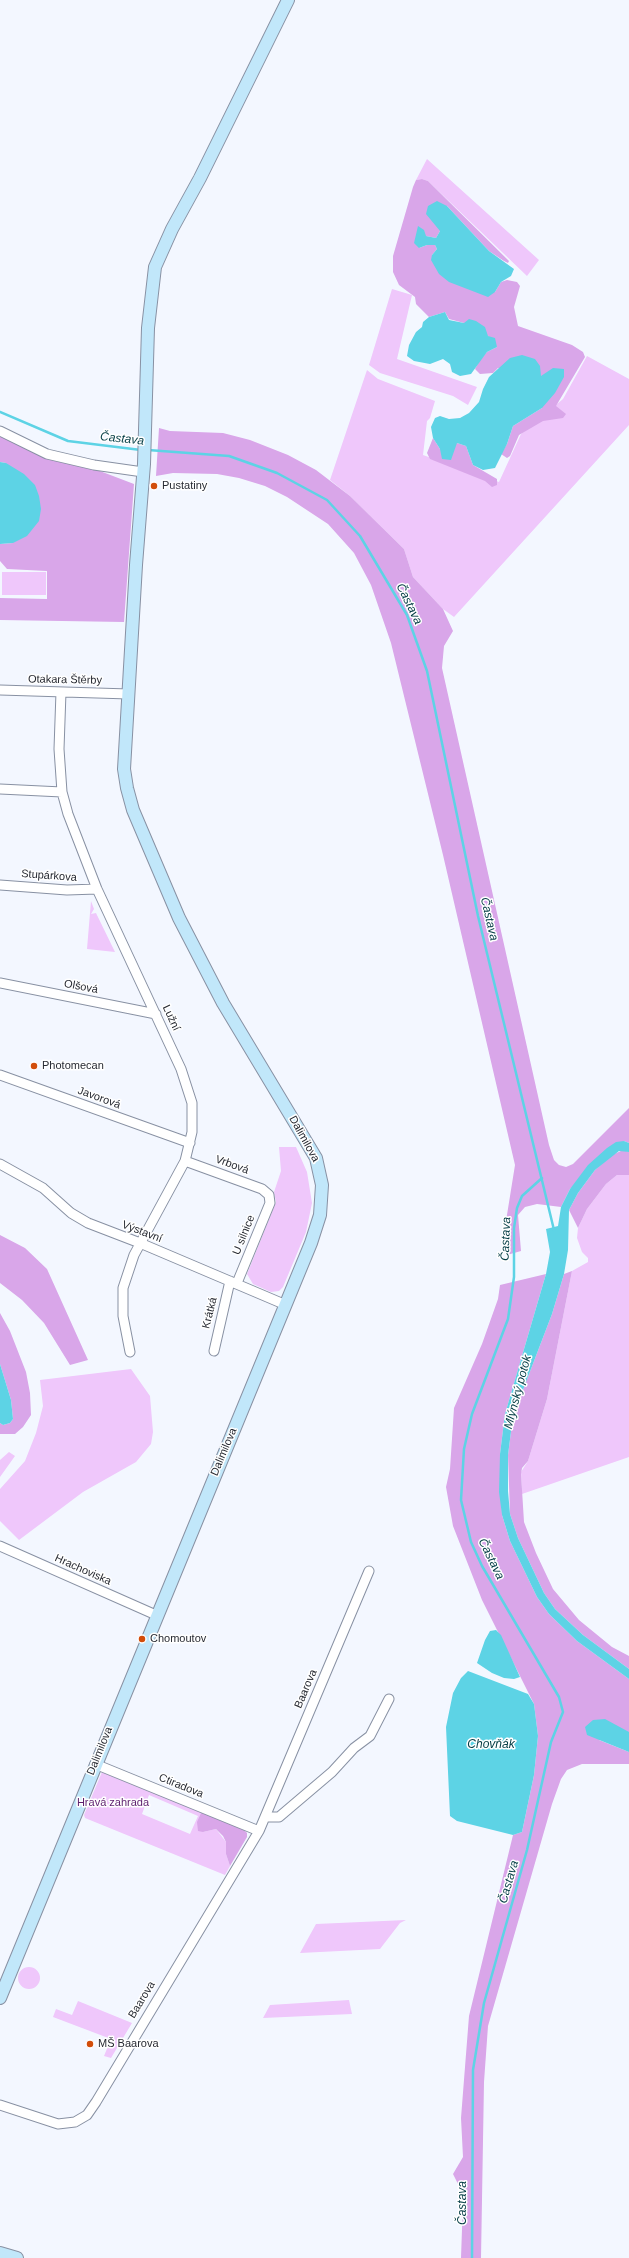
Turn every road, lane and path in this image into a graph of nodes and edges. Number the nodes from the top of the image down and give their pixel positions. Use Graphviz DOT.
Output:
graph roads {
  1 [pos="288,0"];
  2 [pos="0,431"];
  3 [pos="143,468"];
  4 [pos="0,690"];
  5 [pos="61,692"];
  6 [pos="129,694"];
  7 [pos="0,789"];
  8 [pos="62,792"];
  9 [pos="0,885"];
  10 [pos="96,889"];
  11 [pos="1,981"];
  12 [pos="156,1014"];
  13 [pos="0,1075"];
  14 [pos="190,1143"];
  15 [pos="185,1161"];
  16 [pos="0,1164"];
  17 [pos="269,1195"];
  18 [pos="140,1243"];
  19 [pos="234,1282"];
  20 [pos="286,1305"];
  21 [pos="214,1351"];
  22 [pos="130,1352"];
  23 [pos="0,1546"];
  24 [pos="369,1571"];
  25 [pos="156,1615"];
  26 [pos="389,1699"];
  27 [pos="95,1764"];
  28 [pos="265,1817"];
  29 [pos="259,1831"];
  30 [pos="0,1998"];
  31 [pos="0,2105"];
  32 [pos="0,2252"];
  33 [pos="17,2258"];
  1 -- 3 [label="main road, Dalimilova"];
  2 -- 3 [label="street"];
  3 -- 6 [label="main road, Dalimilova"];
  4 -- 5 [label="street, Otakara Štěrby"];
  5 -- 6 [label="street, Otakara Štěrby"];
  5 -- 8 [label="street, Lužní"];
  6 -- 20 [label="main road, Dalimilova"];
  7 -- 8 [label="street"];
  8 -- 10 [label="street, Lužní"];
  9 -- 10 [label="street, Stupárkova"];
  10 -- 12 [label="street, Lužní"];
  11 -- 12 [label="street, Olšová"];
  12 -- 14 [label="street, Lužní"];
  13 -- 14 [label="street, Javorová"];
  14 -- 15 [label="street, Lužní"];
  15 -- 17 [label="street, Vrbová"];
  15 -- 18 [label="street, Lužní"];
  16 -- 18 [label="street, Výstavní"];
  17 -- 19 [label="street, U silnice"];
  18 -- 19 [label="street, Výstavní"];
  18 -- 22 [label="street, Lužní"];
  19 -- 20 [label="street, Výstavní"];
  19 -- 21 [label="street, Krátká"];
  20 -- 25 [label="main road, Dalimilova"];
  23 -- 25 [label="street, Hrachoviska"];
  24 -- 28 [label="street, Baarova"];
  25 -- 27 [label="main road, Dalimilova"];
  26 -- 28 [label="street"];
  27 -- 29 [label="street, Ctiradova"];
  27 -- 30 [label="main road, Dalimilova"];
  28 -- 29 [label="street, Baarova"];
  29 -- 31 [label="street, Baarova"];
  32 -- 33 [label="main road"];
}
